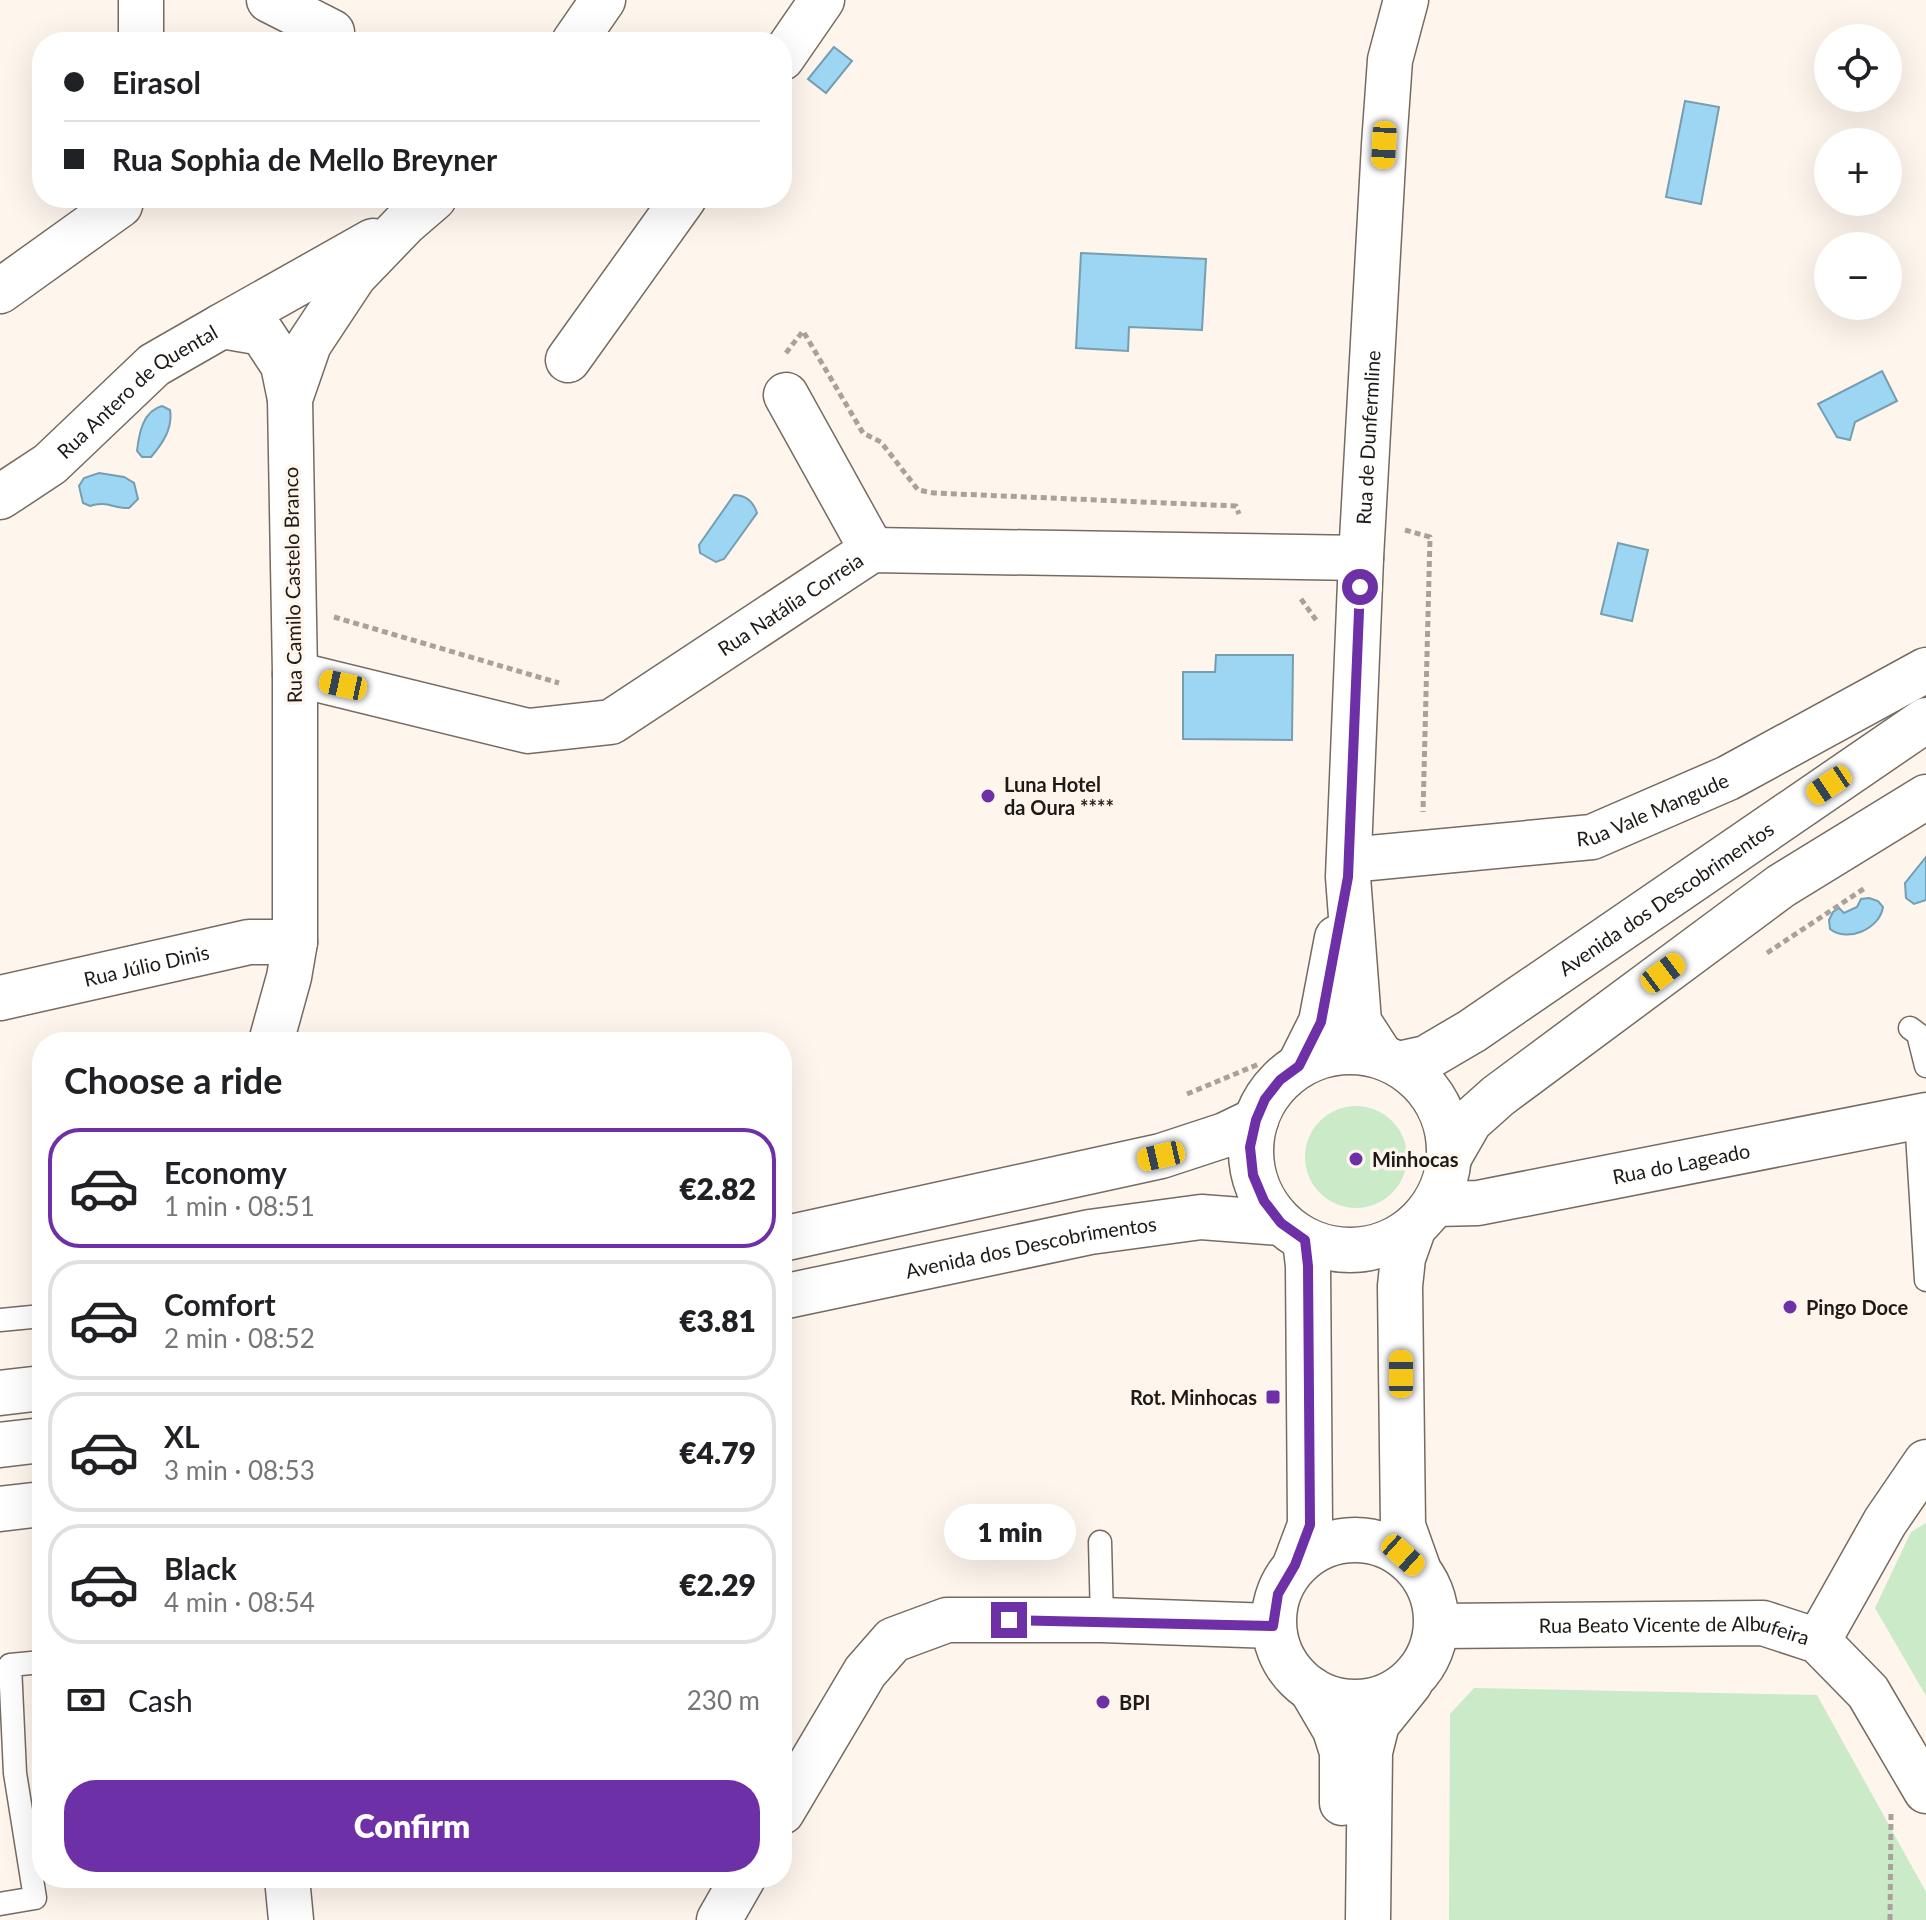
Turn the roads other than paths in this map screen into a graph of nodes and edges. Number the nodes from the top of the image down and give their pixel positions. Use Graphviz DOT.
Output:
graph roads {
  1 [pos="141,0"];
  2 [pos="269,0"];
  3 [pos="603,0"];
  4 [pos="822,0"];
  5 [pos="1406,0"];
  6 [pos="141,32"];
  7 [pos="332,32"];
  8 [pos="581,32"];
  9 [pos="792,44"];
  10 [pos="116,208"];
  11 [pos="677,208"];
  12 [pos="420,210"];
  13 [pos="0,291"];
  14 [pos="222,326"];
  15 [pos="568,360"];
  16 [pos="786,395"];
  17 [pos="290,399"];
  18 [pos="0,497"];
  19 [pos="872,550"];
  20 [pos="1361,558"];
  21 [pos="1926,670"];
  22 [pos="295,674"];
  23 [pos="1926,720"];
  24 [pos="1926,797"];
  25 [pos="1349,868"];
  26 [pos="295,942"];
  27 [pos="0,998"];
  28 [pos="1910,1028"];
  29 [pos="274,1032"];
  30 [pos="1390,1060"];
  31 [pos="1299,1066"];
  32 [pos="1926,1066"];
  33 [pos="1921,1116"];
  34 [pos="1256,1120"];
  35 [pos="1451,1154"];
  36 [pos="1425,1216"];
  37 [pos="1293,1232"];
  38 [pos="792,1237"];
  39 [pos="1926,1280"];
  40 [pos="792,1295"];
  41 [pos="32,1317"];
  42 [pos="0,1320"];
  43 [pos="32,1389"];
  44 [pos="0,1393"];
  45 [pos="32,1441"];
  46 [pos="0,1445"];
  47 [pos="1926,1462"];
  48 [pos="32,1505"];
  49 [pos="0,1509"];
  50 [pos="1100,1542"];
  51 [pos="1295,1565"];
  52 [pos="1418,1568"];
  53 [pos="1102,1620"];
  54 [pos="1273,1626"];
  55 [pos="1437,1626"];
  56 [pos="1818,1641"];
  57 [pos="32,1663"];
  58 [pos="1417,1674"];
  59 [pos="1311,1689"];
  60 [pos="792,1795"];
  61 [pos="1908,1802"];
  62 [pos="32,1879"];
  63 [pos="33,1888"];
  64 [pos="288,1888"];
  65 [pos="737,1888"];
  66 [pos="0,1904"];
  67 [pos="291,1920"];
  68 [pos="719,1920"];
  69 [pos="1342,1920"];
  70 [pos="1368,1920"];
  1 -- 6 [label="street"];
  2 -- 7 [label="street"];
  3 -- 8 [label="street"];
  4 -- 9 [label="street"];
  5 -- 20 [label="street, Rua de Dunfermline"];
  10 -- 13 [label="street"];
  11 -- 15 [label="street"];
  12 -- 14 [label="street"];
  12 -- 17 [label="street, Rua Camilo Castelo Branco"];
  14 -- 17 [label="street, Rua Antero de Quental"];
  14 -- 18 [label="street, Rua Antero de Quental"];
  16 -- 19 [label="street"];
  17 -- 22 [label="street, Rua Camilo Castelo Branco"];
  19 -- 20 [label="street, Rua Natália Correia"];
  19 -- 22 [label="street, Rua Natália Correia"];
  20 -- 25 [label="street, Rua de Dunfermline"];
  21 -- 25 [label="street, Rua Vale Mangude"];
  22 -- 26 [label="street, Rua Camilo Castelo Branco"];
  23 -- 30 [label="street, Avenida dos Descobrimentos"];
  24 -- 35 [label="street"];
  25 -- 30 [label="street, Rua de Dunfermline"];
  25 -- 31 [label="street, Rua de Dunfermline"];
  26 -- 27 [label="street, Rua Júlio Dinis"];
  26 -- 29 [label="street, Rua Camilo Castelo Branco"];
  28 -- 32 [label="lane"];
  30 -- 31 [label="street"];
  30 -- 35 [label="street"];
  31 -- 34 [label="street"];
  33 -- 36 [label="street, Rua do Lageado"];
  33 -- 39 [label="lane"];
  34 -- 37 [label="street"];
  34 -- 38 [label="street"];
  35 -- 36 [label="street"];
  36 -- 37 [label="street"];
  36 -- 52 [label="street"];
  37 -- 40 [label="street, Avenida dos Descobrimentos"];
  37 -- 51 [label="street"];
  41 -- 42 [label="lane"];
  43 -- 44 [label="street"];
  45 -- 46 [label="street"];
  47 -- 56 [label="street"];
  48 -- 49 [label="street"];
  50 -- 53 [label="lane"];
  51 -- 52 [label="street"];
  51 -- 54 [label="street"];
  52 -- 55 [label="street"];
  53 -- 54 [label="street"];
  53 -- 60 [label="street"];
  54 -- 59 [label="street"];
  55 -- 56 [label="street, Rua Beato Vicente de Albufeira"];
  55 -- 58 [label="street"];
  56 -- 61 [label="street, Rua Beato Vicente de Albufeira"];
  57 -- 62 [label="lane"];
  58 -- 59 [label="street"];
  58 -- 70 [label="street"];
  59 -- 69 [label="street"];
  63 -- 66 [label="lane"];
  64 -- 67 [label="street"];
  65 -- 68 [label="street"];
}
